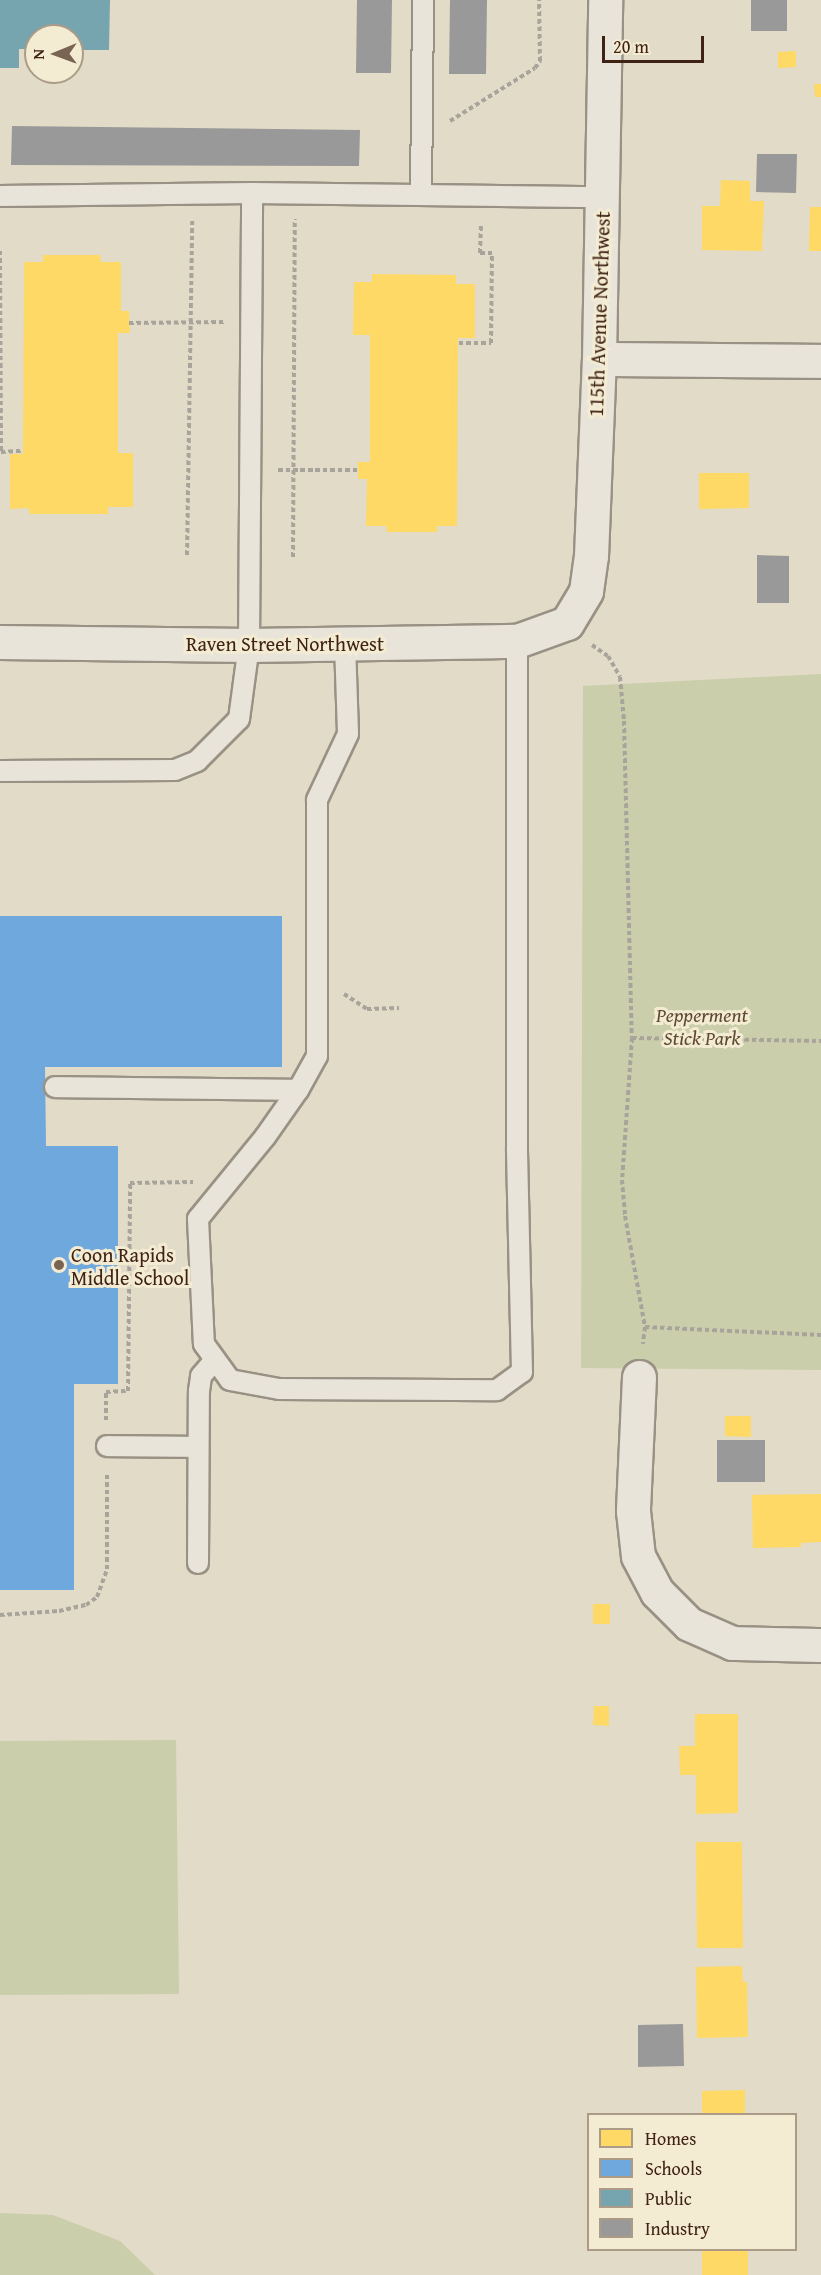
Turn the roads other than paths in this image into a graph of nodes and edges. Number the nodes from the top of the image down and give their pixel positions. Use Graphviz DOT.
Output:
graph roads {
  1 [pos="423,0"];
  2 [pos="605,0"];
  3 [pos="252,193"];
  4 [pos="421,195"];
  5 [pos="0,196"];
  6 [pos="602,197"];
  7 [pos="599,359"];
  8 [pos="821,361"];
  9 [pos="567,622"];
  10 [pos="0,642"];
  11 [pos="517,642"];
  12 [pos="345,643"];
  13 [pos="249,645"];
  14 [pos="0,771"];
  15 [pos="55,1087"];
  16 [pos="298,1090"];
  17 [pos="215,1360"];
  18 [pos="639,1377"];
  19 [pos="106,1446"];
  20 [pos="198,1447"];
  21 [pos="198,1563"];
  22 [pos="821,1645"];
  1 -- 4 [label="lane"];
  2 -- 6 [label="street, 115th Avenue Northwest"];
  3 -- 4 [label="lane"];
  3 -- 5 [label="lane"];
  3 -- 13 [label="lane"];
  4 -- 6 [label="lane"];
  6 -- 7 [label="street, 115th Avenue Northwest"];
  7 -- 8 [label="street"];
  7 -- 9 [label="street, 115th Avenue Northwest"];
  9 -- 11 [label="street, Raven Street Northwest"];
  10 -- 13 [label="street, Raven Street Northwest"];
  11 -- 12 [label="street, Raven Street Northwest"];
  11 -- 17 [label="lane"];
  12 -- 13 [label="street, Raven Street Northwest"];
  12 -- 16 [label="lane"];
  13 -- 14 [label="lane"];
  15 -- 16 [label="lane"];
  16 -- 17 [label="lane"];
  17 -- 20 [label="lane"];
  18 -- 22 [label="street"];
  19 -- 20 [label="lane"];
  20 -- 21 [label="lane"];
}
